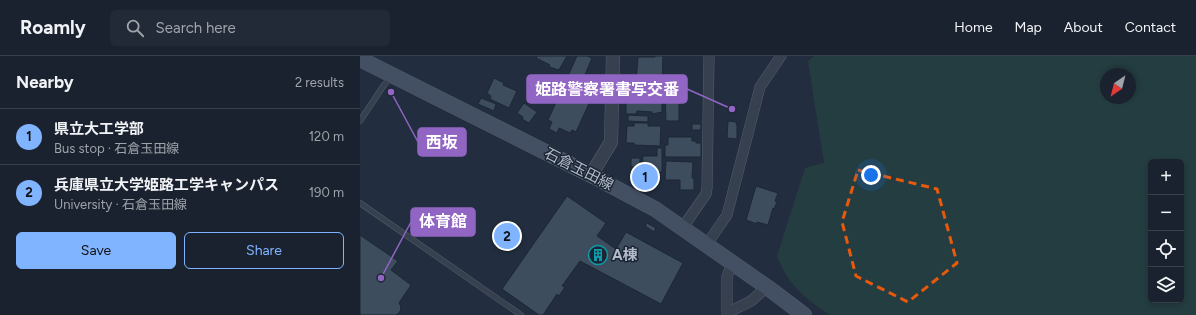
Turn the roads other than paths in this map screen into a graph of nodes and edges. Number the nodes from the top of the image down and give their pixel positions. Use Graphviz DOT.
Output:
graph roads {
  1 [pos="613,56"];
  2 [pos="709,56"];
  3 [pos="781,56"];
  4 [pos="360,59"];
  5 [pos="393,75"];
  6 [pos="360,121"];
  7 [pos="591,175"];
  8 [pos="360,203"];
  9 [pos="683,227"];
  10 [pos="707,244"];
  11 [pos="732,262"];
  12 [pos="767,287"];
  13 [pos="725,314"];
  14 [pos="521,315"];
  15 [pos="804,315"];
  1 -- 7 [label="street"];
  2 -- 9 [label="street"];
  3 -- 10 [label="street"];
  4 -- 5 [label="main road, 石倉玉田線"];
  5 -- 6 [label="lane"];
  5 -- 7 [label="main road, 石倉玉田線"];
  7 -- 9 [label="main road, 石倉玉田線"];
  8 -- 14 [label="lane"];
  9 -- 10 [label="main road, 石倉玉田線"];
  10 -- 11 [label="main road, 石倉玉田線"];
  11 -- 12 [label="main road, 石倉玉田線"];
  11 -- 13 [label="street"];
  12 -- 13 [label="street"];
  12 -- 15 [label="main road, 石倉玉田線"];
}
